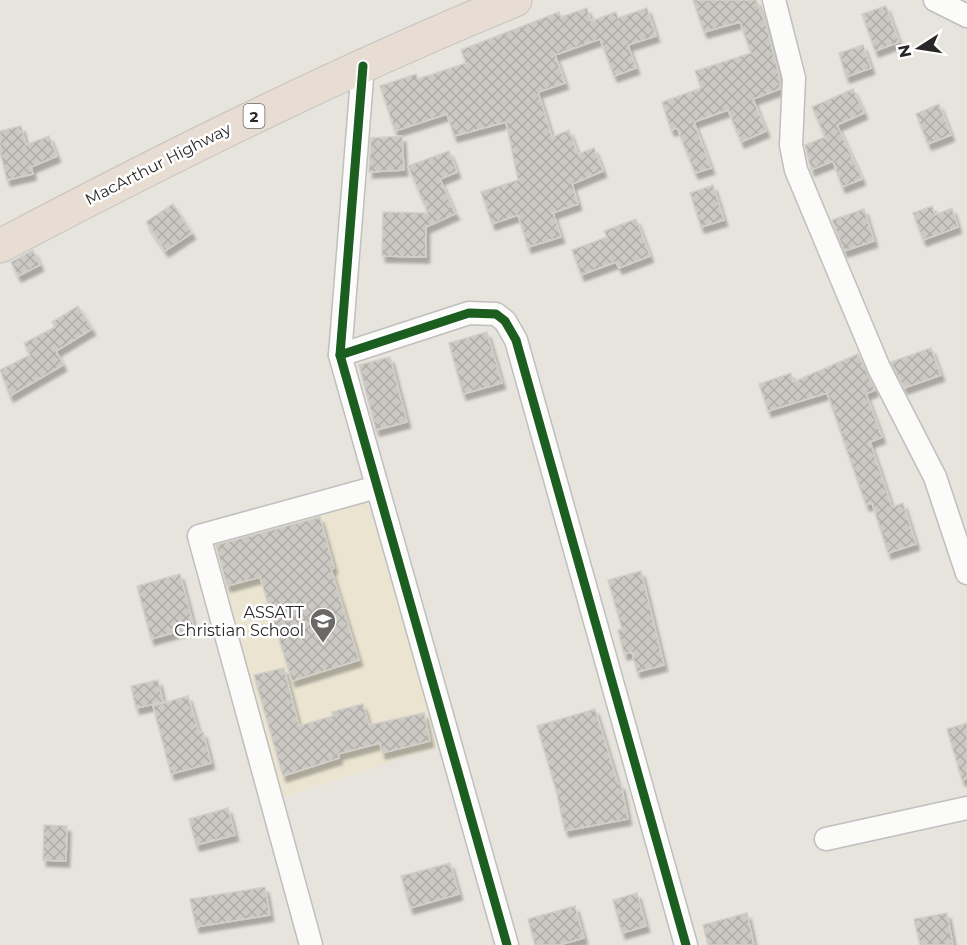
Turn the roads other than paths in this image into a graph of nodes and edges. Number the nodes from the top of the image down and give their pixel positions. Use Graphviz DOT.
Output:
graph roads {
  1 [pos="515,0"];
  2 [pos="774,0"];
  3 [pos="935,0"];
  4 [pos="967,16"];
  5 [pos="363,66"];
  6 [pos="0,246"];
  7 [pos="340,355"];
  8 [pos="377,487"];
  9 [pos="967,573"];
  10 [pos="967,808"];
  11 [pos="826,839"];
  12 [pos="311,945"];
  13 [pos="507,945"];
  14 [pos="686,945"];
  1 -- 5 [label="highway, MacArthur Highway / 2"];
  2 -- 9 [label="street"];
  3 -- 4 [label="street"];
  5 -- 6 [label="highway, MacArthur Highway / 2"];
  5 -- 7 [label="street"];
  7 -- 8 [label="street"];
  7 -- 14 [label="street"];
  8 -- 12 [label="street"];
  8 -- 13 [label="street"];
  10 -- 11 [label="street"];
}
